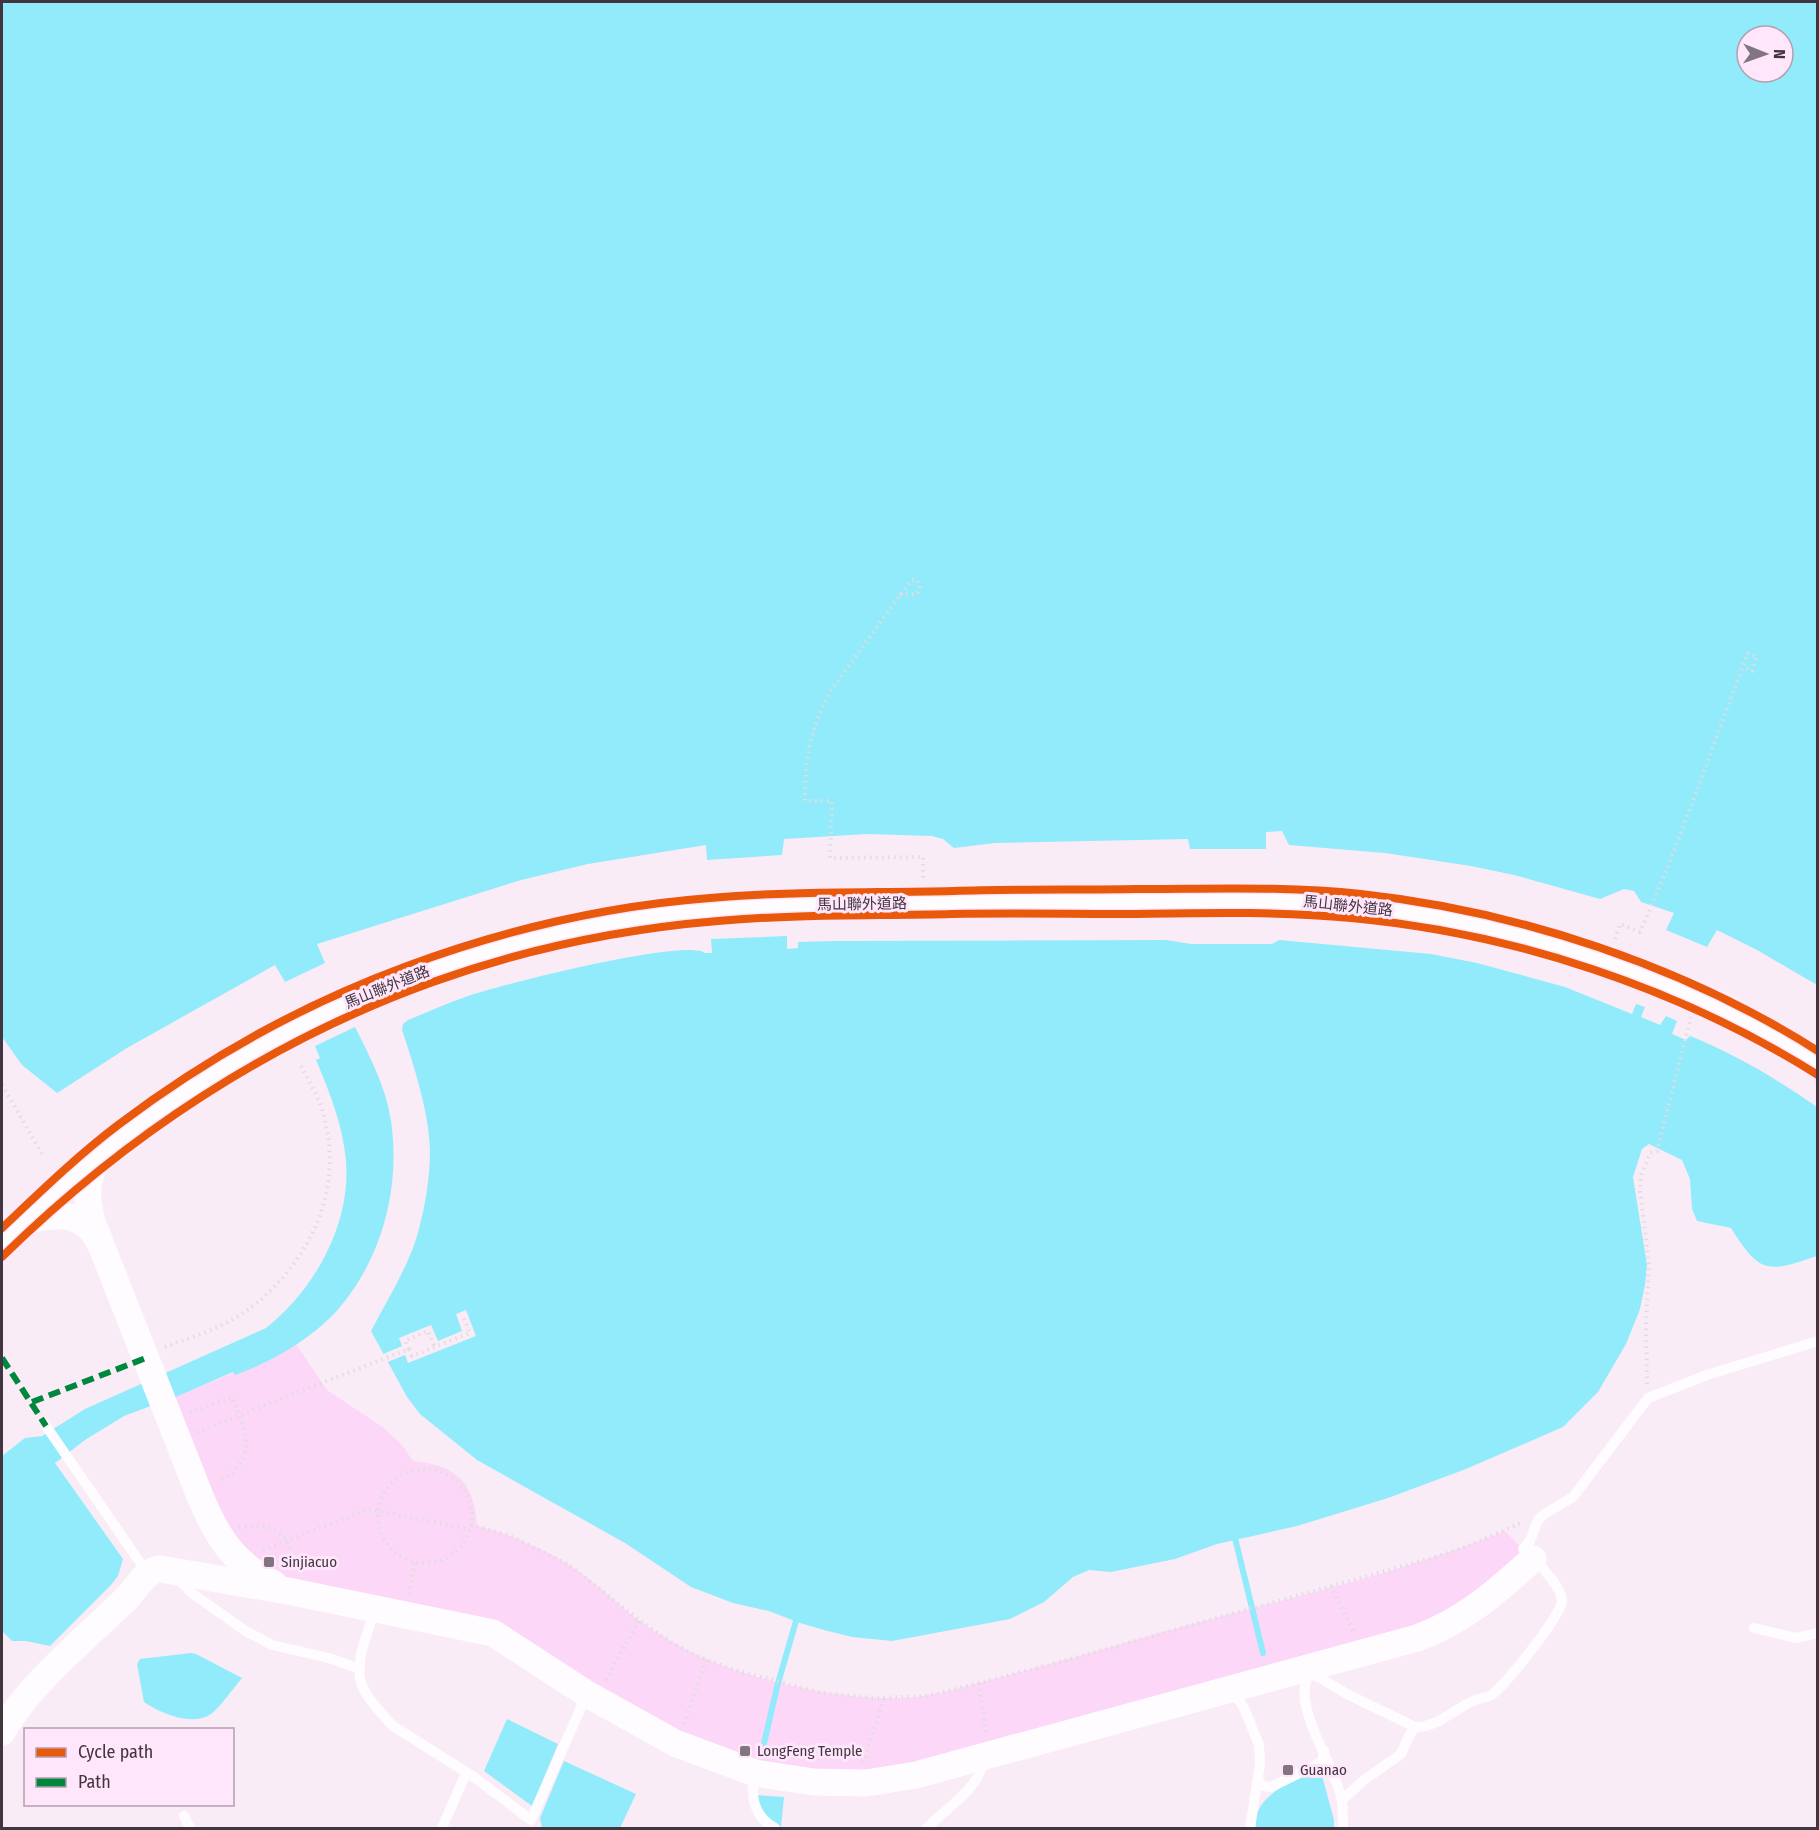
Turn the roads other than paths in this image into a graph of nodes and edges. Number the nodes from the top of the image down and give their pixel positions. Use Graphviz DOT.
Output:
graph roads {
  1 [pos="1818,1062"];
  2 [pos="99,1155"];
  3 [pos="51,1196"];
  4 [pos="88,1208"];
  5 [pos="11,1232"];
  6 [pos="101,1246"];
  7 [pos="1818,1341"];
  8 [pos="46,1426"];
  9 [pos="1533,1559"];
  10 [pos="159,1573"];
  11 [pos="289,1585"];
  12 [pos="375,1609"];
  13 [pos="1754,1628"];
  14 [pos="1818,1633"];
  15 [pos="1316,1667"];
  16 [pos="360,1669"];
  17 [pos="595,1690"];
  18 [pos="1226,1690"];
  19 [pos="1415,1727"];
  20 [pos="2,1732"];
  21 [pos="986,1750"];
  22 [pos="1324,1751"];
  23 [pos="466,1773"];
  24 [pos="754,1773"];
  25 [pos="1258,1776"];
  26 [pos="1342,1800"];
  27 [pos="184,1816"];
  28 [pos="530,1824"];
  29 [pos="190,1828"];
  30 [pos="442,1828"];
  31 [pos="776,1828"];
  32 [pos="927,1828"];
  33 [pos="1250,1828"];
  34 [pos="1343,1828"];
  1 -- 2 [label="main road, 馬山聯外道路"];
  2 -- 3 [label="main road, 馬山聯外道路"];
  2 -- 4 [label="street"];
  3 -- 4 [label="street"];
  3 -- 5 [label="main road, 馬山聯外道路"];
  4 -- 6 [label="street"];
  5 -- 6 [label="street"];
  6 -- 11 [label="street"];
  7 -- 9 [label="lane"];
  8 -- 10 [label="lane"];
  9 -- 15 [label="street"];
  9 -- 19 [label="lane"];
  10 -- 11 [label="street"];
  10 -- 16 [label="lane"];
  10 -- 20 [label="street"];
  11 -- 12 [label="street"];
  12 -- 16 [label="lane"];
  12 -- 17 [label="street"];
  13 -- 14 [label="lane"];
  15 -- 18 [label="street"];
  15 -- 19 [label="lane"];
  15 -- 22 [label="lane"];
  16 -- 23 [label="lane"];
  17 -- 24 [label="street"];
  17 -- 28 [label="lane"];
  18 -- 21 [label="street"];
  18 -- 25 [label="lane"];
  19 -- 26 [label="lane"];
  21 -- 24 [label="street"];
  21 -- 32 [label="lane"];
  22 -- 25 [label="lane"];
  22 -- 26 [label="lane"];
  23 -- 28 [label="lane"];
  23 -- 30 [label="lane"];
  24 -- 31 [label="lane"];
  25 -- 33 [label="lane"];
  26 -- 34 [label="lane"];
  27 -- 29 [label="lane"];
}
